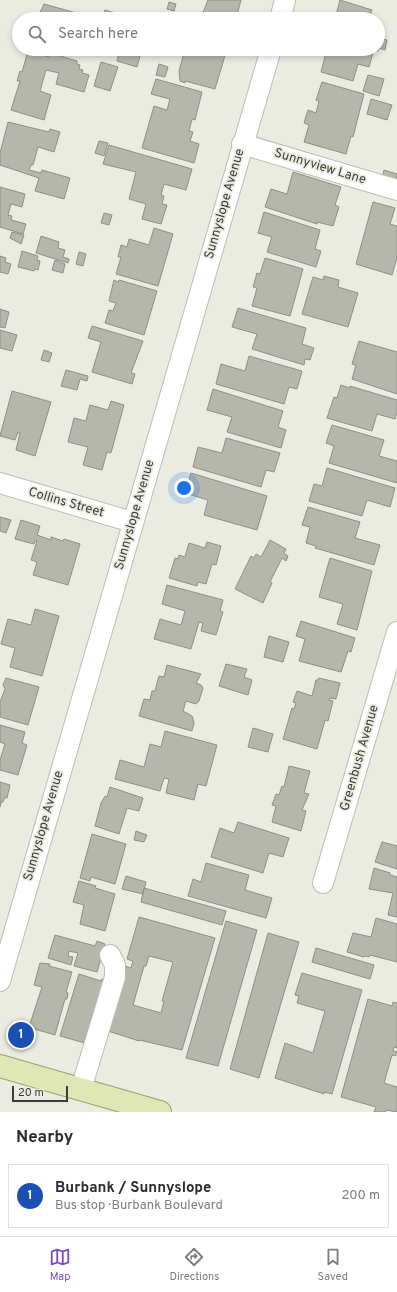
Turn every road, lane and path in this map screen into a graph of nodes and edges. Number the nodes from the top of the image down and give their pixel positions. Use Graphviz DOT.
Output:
graph roads {
  1 [pos="285,0"];
  2 [pos="282,12"];
  3 [pos="269,56"];
  4 [pos="242,144"];
  5 [pos="397,190"];
  6 [pos="0,483"];
  7 [pos="132,522"];
  8 [pos="397,632"];
  9 [pos="323,884"];
  10 [pos="8,919"];
  11 [pos="110,955"];
  12 [pos="0,982"];
  13 [pos="0,1066"];
  14 [pos="81,1089"];
  15 [pos="160,1112"];
  1 -- 2 [label="street"];
  3 -- 4 [label="street, Sunnyslope Avenue"];
  4 -- 5 [label="street, Sunnyview Lane"];
  4 -- 7 [label="street, Sunnyslope Avenue"];
  6 -- 7 [label="street, Collins Street"];
  7 -- 10 [label="street, Sunnyslope Avenue"];
  8 -- 9 [label="street, Greenbush Avenue"];
  10 -- 12 [label="street, Sunnyslope Avenue"];
  11 -- 14 [label="street"];
  13 -- 14 [label="main road"];
  14 -- 15 [label="main road"];
}
